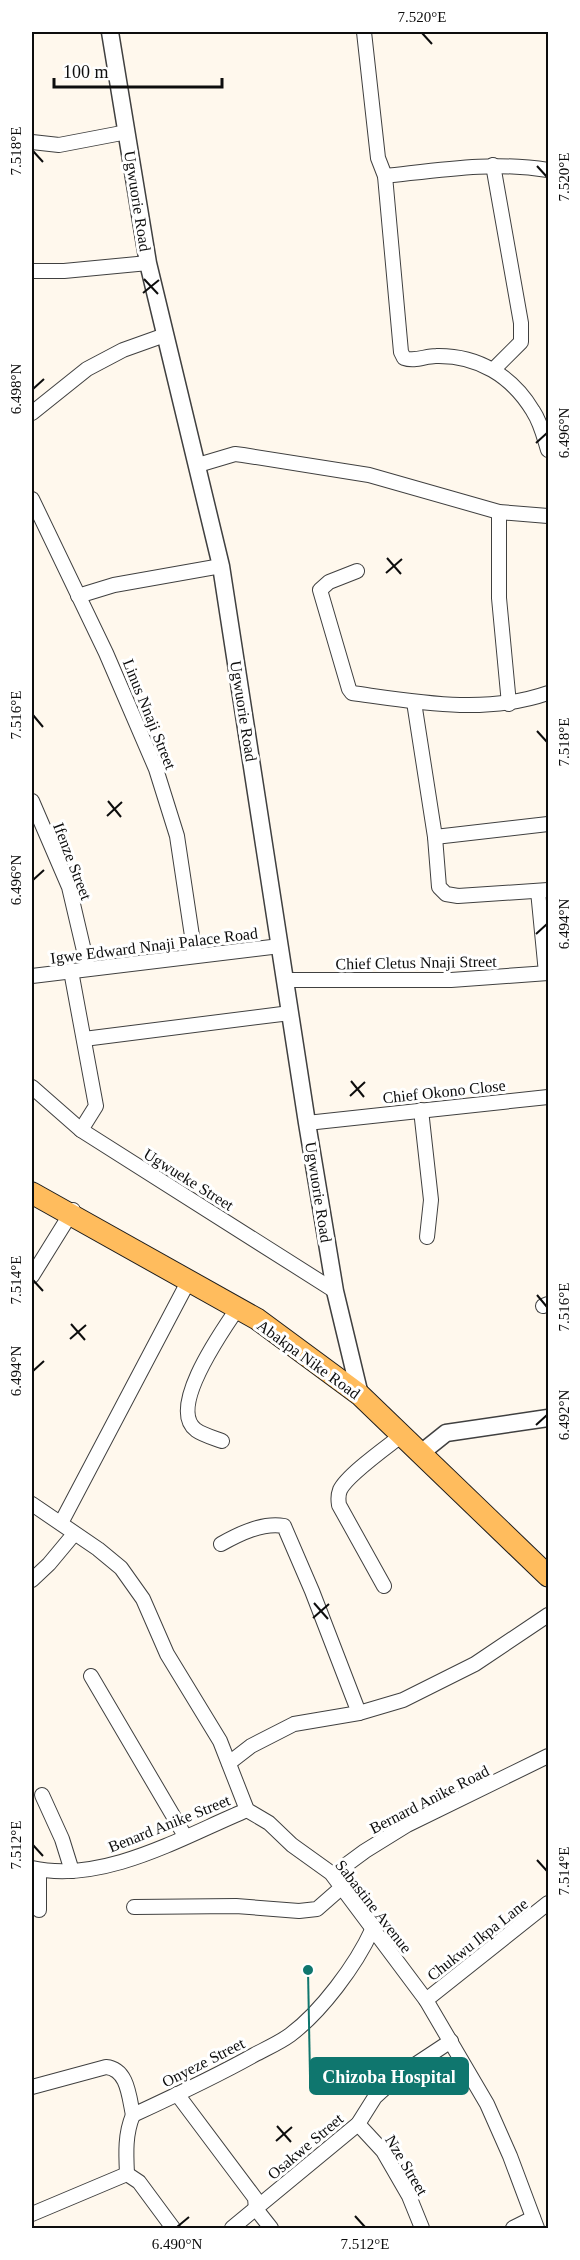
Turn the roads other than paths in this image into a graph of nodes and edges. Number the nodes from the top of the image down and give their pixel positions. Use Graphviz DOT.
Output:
graph roads {
  1 [pos="110,32"];
  2 [pos="364,32"];
  3 [pos="127,132"];
  4 [pos="32,142"];
  5 [pos="493,165"];
  6 [pos="549,170"];
  7 [pos="385,176"];
  8 [pos="148,263"];
  9 [pos="32,271"];
  10 [pos="165,334"];
  11 [pos="494,369"];
  12 [pos="32,413"];
  13 [pos="549,450"];
  14 [pos="198,465"];
  15 [pos="32,499"];
  16 [pos="500,512"];
  17 [pos="549,516"];
  18 [pos="221,566"];
  19 [pos="357,571"];
  20 [pos="78,596"];
  21 [pos="549,693"];
  22 [pos="414,702"];
  23 [pos="508,704"];
  24 [pos="32,801"];
  25 [pos="549,824"];
  26 [pos="435,837"];
  27 [pos="543,890"];
  28 [pos="280,946"];
  29 [pos="195,956"];
  30 [pos="88,968"];
  31 [pos="71,971"];
  32 [pos="547,973"];
  33 [pos="32,976"];
  34 [pos="285,980"];
  35 [pos="290,1012"];
  36 [pos="84,1039"];
  37 [pos="32,1087"];
  38 [pos="549,1097"];
  39 [pos="421,1110"];
  40 [pos="307,1123"];
  41 [pos="81,1130"];
  42 [pos="32,1185"];
  43 [pos="32,1193"];
  44 [pos="71,1213"];
  45 [pos="427,1237"];
  46 [pos="32,1276"];
  47 [pos="188,1282"];
  48 [pos="335,1291"];
  49 [pos="237,1309"];
  50 [pos="359,1390"];
  51 [pos="549,1418"];
  52 [pos="402,1435"];
  53 [pos="222,1441"];
  54 [pos="424,1451"];
  55 [pos="32,1504"];
  56 [pos="61,1523"];
  57 [pos="74,1534"];
  58 [pos="221,1544"];
  59 [pos="549,1567"];
  60 [pos="549,1576"];
  61 [pos="32,1580"];
  62 [pos="384,1586"];
  63 [pos="549,1615"];
  64 [pos="91,1676"];
  65 [pos="359,1713"];
  66 [pos="549,1756"];
  67 [pos="228,1763"];
  68 [pos="42,1795"];
  69 [pos="247,1810"];
  70 [pos="185,1836"];
  71 [pos="35,1869"];
  72 [pos="72,1871"];
  73 [pos="341,1887"];
  74 [pos="135,1907"];
  75 [pos="39,1910"];
  76 [pos="546,1911"];
  77 [pos="372,1930"];
  78 [pos="426,2000"];
  79 [pos="451,2041"];
  80 [pos="32,2088"];
  81 [pos="177,2094"];
  82 [pos="133,2115"];
  83 [pos="358,2124"];
  84 [pos="127,2174"];
  85 [pos="256,2209"];
  86 [pos="32,2214"];
  87 [pos="535,2223"];
  88 [pos="173,2229"];
  89 [pos="232,2229"];
  90 [pos="271,2229"];
  91 [pos="422,2229"];
  92 [pos="513,2229"];
  1 -- 3 [label="street, Ugwuorie Road"];
  2 -- 7 [label="street"];
  3 -- 4 [label="street"];
  3 -- 8 [label="street, Ugwuorie Road"];
  5 -- 6 [label="street"];
  5 -- 7 [label="street"];
  5 -- 11 [label="street"];
  7 -- 11 [label="street"];
  8 -- 9 [label="street"];
  8 -- 10 [label="street, Ugwuorie Road"];
  10 -- 12 [label="street"];
  10 -- 14 [label="street, Ugwuorie Road"];
  11 -- 13 [label="street"];
  14 -- 16 [label="street"];
  14 -- 18 [label="street, Ugwuorie Road"];
  15 -- 20 [label="street, Linus Nnaji Street"];
  16 -- 17 [label="street"];
  16 -- 23 [label="street"];
  18 -- 20 [label="street"];
  18 -- 28 [label="street, Ugwuorie Road"];
  19 -- 22 [label="street"];
  20 -- 29 [label="street, Linus Nnaji Street"];
  21 -- 23 [label="street"];
  22 -- 23 [label="street"];
  22 -- 26 [label="street"];
  24 -- 30 [label="street, Ifenze Street"];
  25 -- 26 [label="street"];
  26 -- 27 [label="street"];
  27 -- 32 [label="street"];
  28 -- 29 [label="street, Igwe Edward Nnaji Palace Road"];
  28 -- 34 [label="street, Ugwuorie Road"];
  29 -- 30 [label="street, Igwe Edward Nnaji Palace Road"];
  30 -- 31 [label="street, Igwe Edward Nnaji Palace Road"];
  31 -- 33 [label="street, Igwe Edward Nnaji Palace Road"];
  31 -- 36 [label="street"];
  32 -- 34 [label="street, Chief Cletus Nnaji Street"];
  34 -- 35 [label="street, Ugwuorie Road"];
  35 -- 36 [label="street"];
  35 -- 40 [label="street, Ugwuorie Road"];
  36 -- 41 [label="street"];
  37 -- 41 [label="street, Ugwueke Street"];
  38 -- 39 [label="street, Chief Okono Close"];
  39 -- 40 [label="street, Chief Okono Close"];
  39 -- 45 [label="street"];
  40 -- 48 [label="street, Ugwuorie Road"];
  41 -- 48 [label="street, Ugwueke Street"];
  42 -- 44 [label="main road, Abakpa Nike Road"];
  43 -- 44 [label="main road, Abakpa Nike Road"];
  44 -- 46 [label="street"];
  44 -- 47 [label="main road, Abakpa Nike Road"];
  44 -- 50 [label="main road, Abakpa Nike Road"];
  47 -- 49 [label="main road, Abakpa Nike Road"];
  47 -- 56 [label="street"];
  48 -- 50 [label="street, Ugwuorie Road"];
  49 -- 50 [label="main road, Abakpa Nike Road"];
  49 -- 53 [label="street"];
  50 -- 52 [label="main road, Abakpa Nike Road"];
  50 -- 54 [label="main road, Abakpa Nike Road"];
  51 -- 54 [label="street"];
  52 -- 54 [label="main road, Abakpa Nike Road"];
  52 -- 62 [label="street"];
  54 -- 59 [label="main road, Abakpa Nike Road"];
  54 -- 60 [label="main road, Abakpa Nike Road"];
  55 -- 56 [label="street"];
  56 -- 57 [label="street"];
  57 -- 61 [label="street"];
  57 -- 67 [label="street"];
  58 -- 65 [label="street"];
  63 -- 65 [label="street"];
  64 -- 70 [label="street"];
  65 -- 67 [label="street"];
  66 -- 73 [label="street, Bernard Anike Road"];
  67 -- 69 [label="street"];
  68 -- 72 [label="street"];
  69 -- 70 [label="street, Benard Anike Street"];
  69 -- 73 [label="street, Sabastine Avenue"];
  70 -- 72 [label="street, Benard Anike Street"];
  71 -- 72 [label="street, Benard Anike Street"];
  71 -- 75 [label="street"];
  73 -- 74 [label="street, Bernard Anike Road"];
  73 -- 77 [label="street, Sabastine Avenue"];
  76 -- 78 [label="street, Chukwu Ikpa Lane"];
  77 -- 78 [label="street, Sabastine Avenue"];
  77 -- 81 [label="street, Onyeze Street"];
  78 -- 79 [label="street, Sabastine Avenue"];
  79 -- 83 [label="street, Osakwe Street"];
  79 -- 87 [label="street, Sabastine Avenue"];
  80 -- 82 [label="street"];
  81 -- 82 [label="street, Onyeze Street"];
  81 -- 85 [label="street"];
  82 -- 84 [label="street"];
  83 -- 85 [label="street, Osakwe Street"];
  83 -- 91 [label="street, Nze Street"];
  84 -- 86 [label="street"];
  84 -- 88 [label="street"];
  85 -- 89 [label="street, Osakwe Street"];
  85 -- 90 [label="street"];
  87 -- 92 [label="street"];
}
